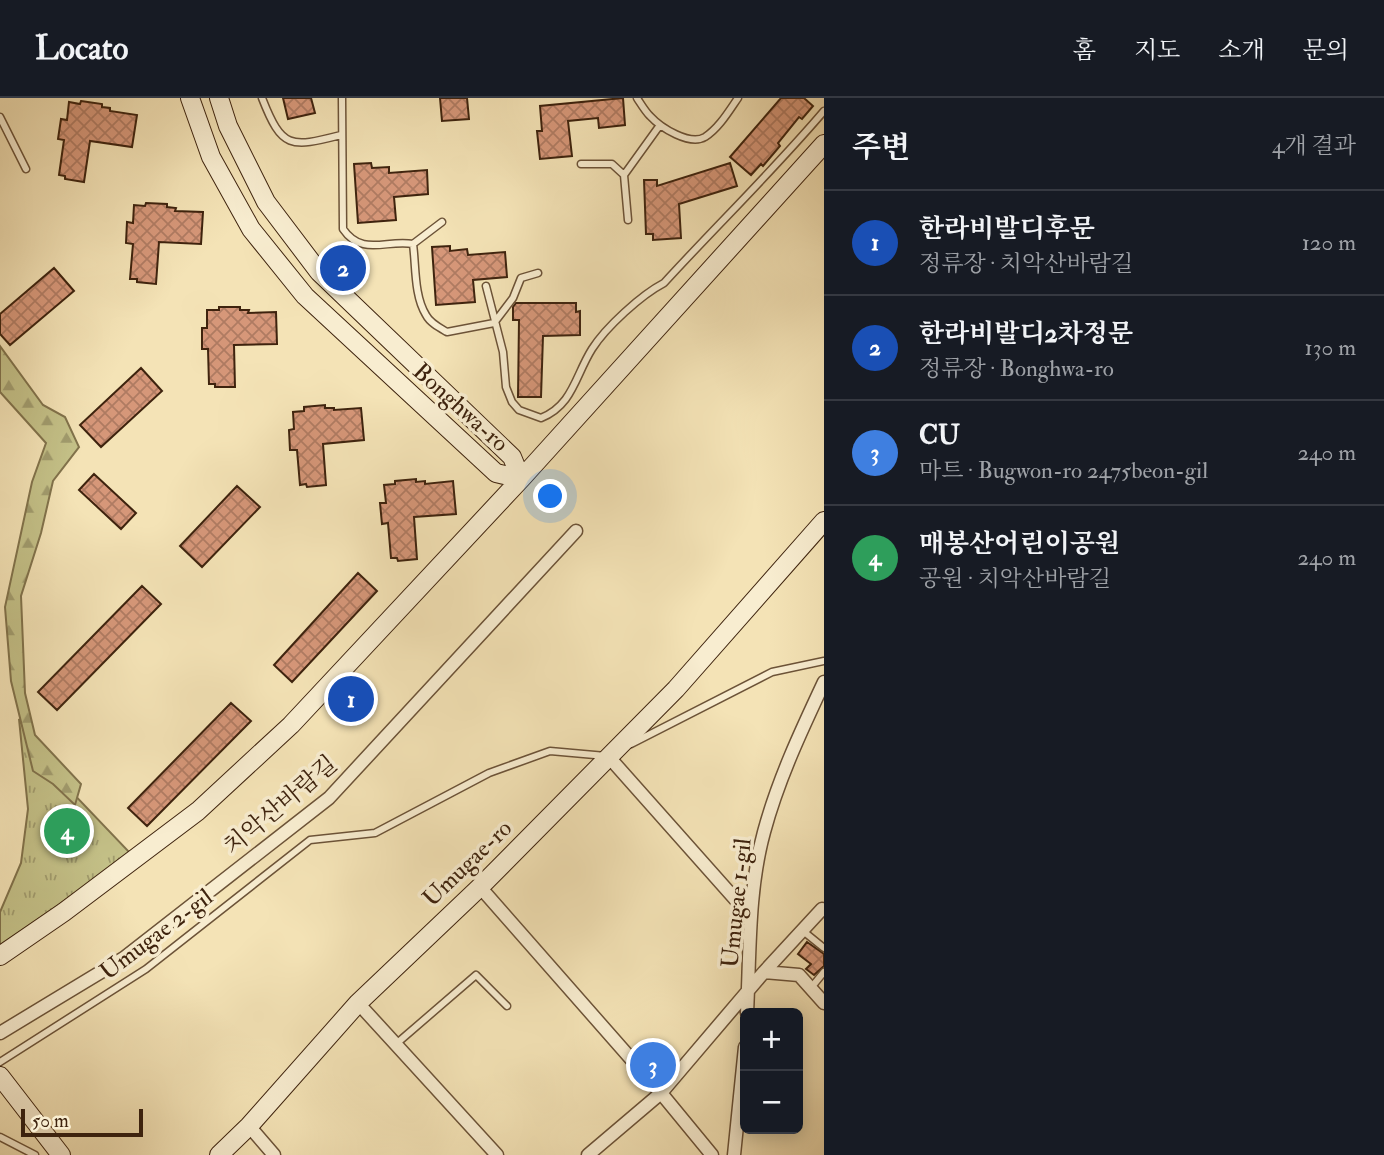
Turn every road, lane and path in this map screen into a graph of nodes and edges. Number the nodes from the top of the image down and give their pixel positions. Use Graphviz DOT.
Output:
graph roads {
  1 [pos="190,98"];
  2 [pos="219,98"];
  3 [pos="262,98"];
  4 [pos="342,98"];
  5 [pos="637,98"];
  6 [pos="738,98"];
  7 [pos="824,111"];
  8 [pos="0,118"];
  9 [pos="660,125"];
  10 [pos="341,135"];
  11 [pos="824,144"];
  12 [pos="581,164"];
  13 [pos="26,169"];
  14 [pos="624,175"];
  15 [pos="628,220"];
  16 [pos="442,222"];
  17 [pos="413,244"];
  18 [pos="538,273"];
  19 [pos="486,286"];
  20 [pos="494,323"];
  21 [pos="522,479"];
  22 [pos="824,520"];
  23 [pos="576,531"];
  24 [pos="824,661"];
  25 [pos="824,682"];
  26 [pos="608,756"];
  27 [pos="480,887"];
  28 [pos="822,909"];
  29 [pos="751,917"];
  30 [pos="803,931"];
  31 [pos="824,948"];
  32 [pos="0,956"];
  33 [pos="764,972"];
  34 [pos="824,972"];
  35 [pos="815,983"];
  36 [pos="748,990"];
  37 [pos="358,1003"];
  38 [pos="824,1003"];
  39 [pos="507,1006"];
  40 [pos="747,1008"];
  41 [pos="0,1033"];
  42 [pos="396,1044"];
  43 [pos="0,1062"];
  44 [pos="743,1071"];
  45 [pos="0,1076"];
  46 [pos="661,1093"];
  47 [pos="249,1126"];
  48 [pos="0,1137"];
  49 [pos="35,1155"];
  50 [pos="61,1155"];
  51 [pos="219,1155"];
  52 [pos="274,1155"];
  53 [pos="498,1155"];
  54 [pos="588,1155"];
  55 [pos="712,1155"];
  56 [pos="734,1155"];
  1 -- 21 [label="street, Bonghwa-ro"];
  2 -- 21 [label="street, Bonghwa-ro"];
  3 -- 10 [label="lane"];
  4 -- 10 [label="lane"];
  5 -- 9 [label="lane"];
  6 -- 9 [label="lane"];
  7 -- 20 [label="lane"];
  8 -- 13 [label="lane"];
  9 -- 14 [label="lane"];
  10 -- 17 [label="lane"];
  11 -- 21 [label="street"];
  12 -- 14 [label="lane"];
  14 -- 15 [label="lane"];
  16 -- 17 [label="lane"];
  17 -- 20 [label="lane"];
  18 -- 20 [label="lane"];
  19 -- 20 [label="lane"];
  21 -- 32 [label="street"];
  22 -- 26 [label="street, Umugae-ro"];
  23 -- 41 [label="street, 치악산바람길"];
  24 -- 26 [label="lane"];
  25 -- 29 [label="street, Umugae 1-gil"];
  26 -- 27 [label="street, Umugae-ro"];
  26 -- 29 [label="street"];
  26 -- 43 [label="lane, Umugae 2-gil"];
  27 -- 37 [label="street, Umugae-ro"];
  27 -- 46 [label="street"];
  28 -- 30 [label="street"];
  29 -- 36 [label="street, Umugae 1-gil"];
  30 -- 31 [label="lane"];
  30 -- 33 [label="street"];
  33 -- 36 [label="street"];
  33 -- 38 [label="street"];
  34 -- 35 [label="lane"];
  36 -- 40 [label="street, Umugae 1-gil"];
  36 -- 46 [label="street"];
  37 -- 42 [label="street"];
  37 -- 47 [label="street, Umugae-ro"];
  39 -- 42 [label="lane"];
  42 -- 53 [label="street"];
  44 -- 56 [label="street"];
  45 -- 50 [label="street"];
  46 -- 54 [label="street"];
  46 -- 55 [label="street"];
  47 -- 51 [label="street, Umugae-ro"];
  47 -- 52 [label="street"];
  48 -- 49 [label="lane"];
}
